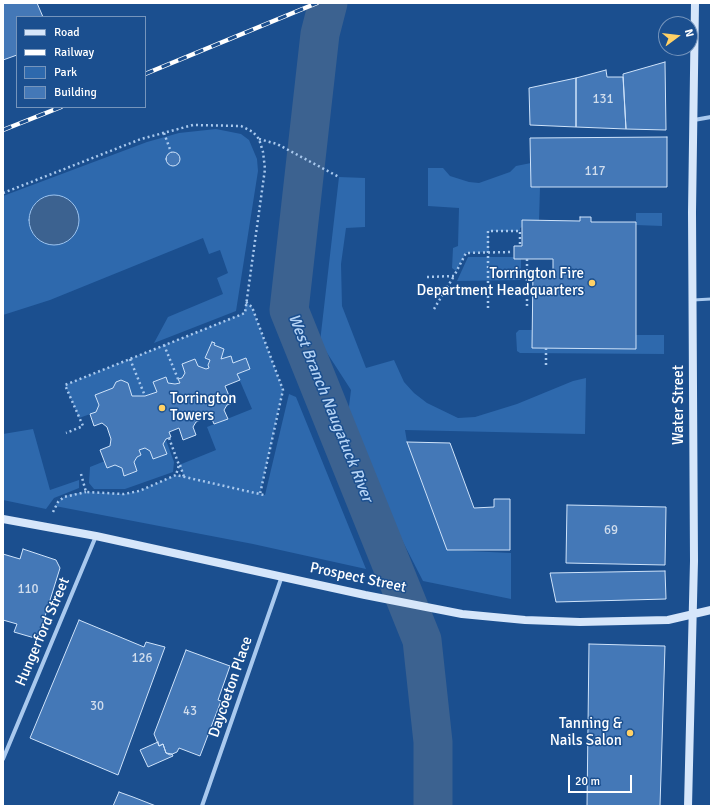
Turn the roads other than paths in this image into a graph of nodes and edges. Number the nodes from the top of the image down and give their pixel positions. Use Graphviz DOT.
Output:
graph roads {
  1 [pos="695,3"];
  2 [pos="711,117"];
  3 [pos="693,120"];
  4 [pos="711,299"];
  5 [pos="693,300"];
  6 [pos="3,519"];
  7 [pos="96,536"];
  8 [pos="282,576"];
  9 [pos="711,610"];
  10 [pos="692,614"];
  11 [pos="3,759"];
  12 [pos="202,806"];
  13 [pos="688,806"];
  1 -- 3 [label="main road, Water Street"];
  2 -- 3 [label="street"];
  3 -- 5 [label="main road, Water Street"];
  4 -- 5 [label="lane"];
  5 -- 10 [label="main road, Water Street"];
  6 -- 7 [label="main road, Prospect Street"];
  7 -- 8 [label="main road, Prospect Street"];
  7 -- 11 [label="street, Hungerford Street"];
  8 -- 10 [label="main road, Prospect Street"];
  8 -- 12 [label="street, Daycoeton Place"];
  9 -- 10 [label="main road, Prospect Street"];
  10 -- 13 [label="main road, Water Street"];
}
